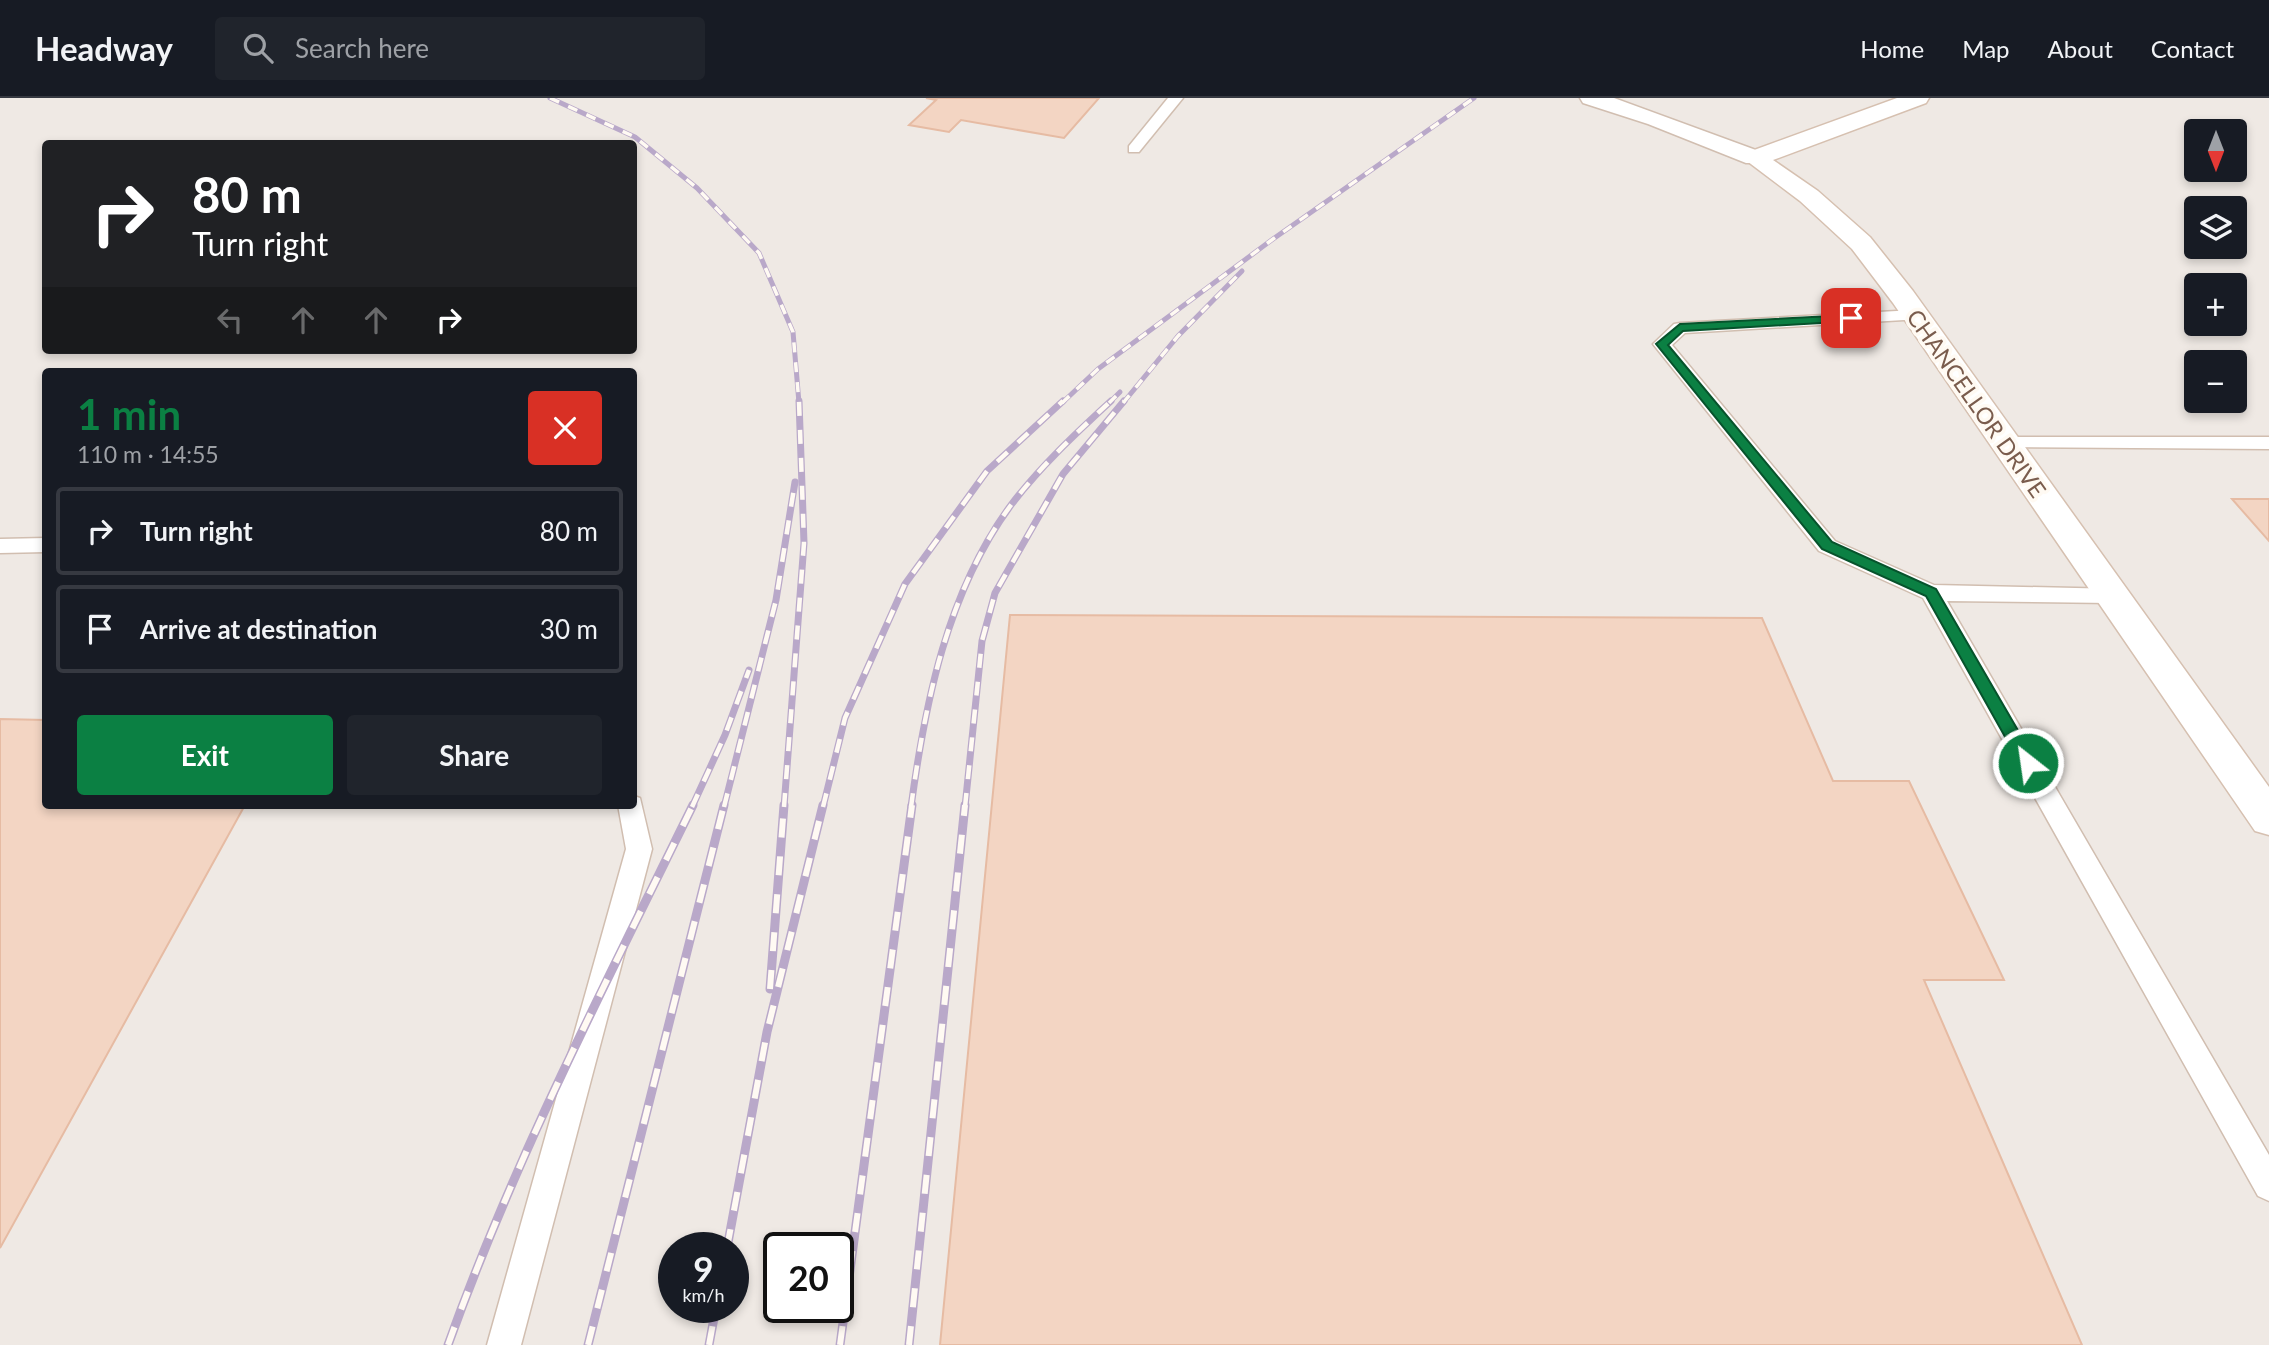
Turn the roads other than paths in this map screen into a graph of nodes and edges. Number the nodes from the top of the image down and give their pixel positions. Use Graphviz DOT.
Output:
graph roads {
  1 [pos="1176,98"];
  2 [pos="1591,98"];
  3 [pos="1918,98"];
  4 [pos="1134,149"];
  5 [pos="1755,158"];
  6 [pos="1915,315"];
  7 [pos="2004,443"];
  8 [pos="2269,443"];
  9 [pos="42,545"];
  10 [pos="0,546"];
  11 [pos="1931,593"];
  12 [pos="2111,595"];
  13 [pos="632,809"];
  14 [pos="2269,819"];
  15 [pos="2267,1178"];
  16 [pos="505,1345"];
  1 -- 4 [label="lane"];
  2 -- 5 [label="street, CHANCELLOR DRIVE"];
  3 -- 5 [label="street"];
  5 -- 6 [label="street, CHANCELLOR DRIVE"];
  6 -- 7 [label="street, CHANCELLOR DRIVE"];
  6 -- 11 [label="lane"];
  7 -- 8 [label="lane"];
  7 -- 12 [label="street, CHANCELLOR DRIVE"];
  9 -- 10 [label="lane"];
  11 -- 12 [label="lane"];
  11 -- 15 [label="lane"];
  12 -- 14 [label="street, CHANCELLOR DRIVE"];
  13 -- 16 [label="lane"];
}
